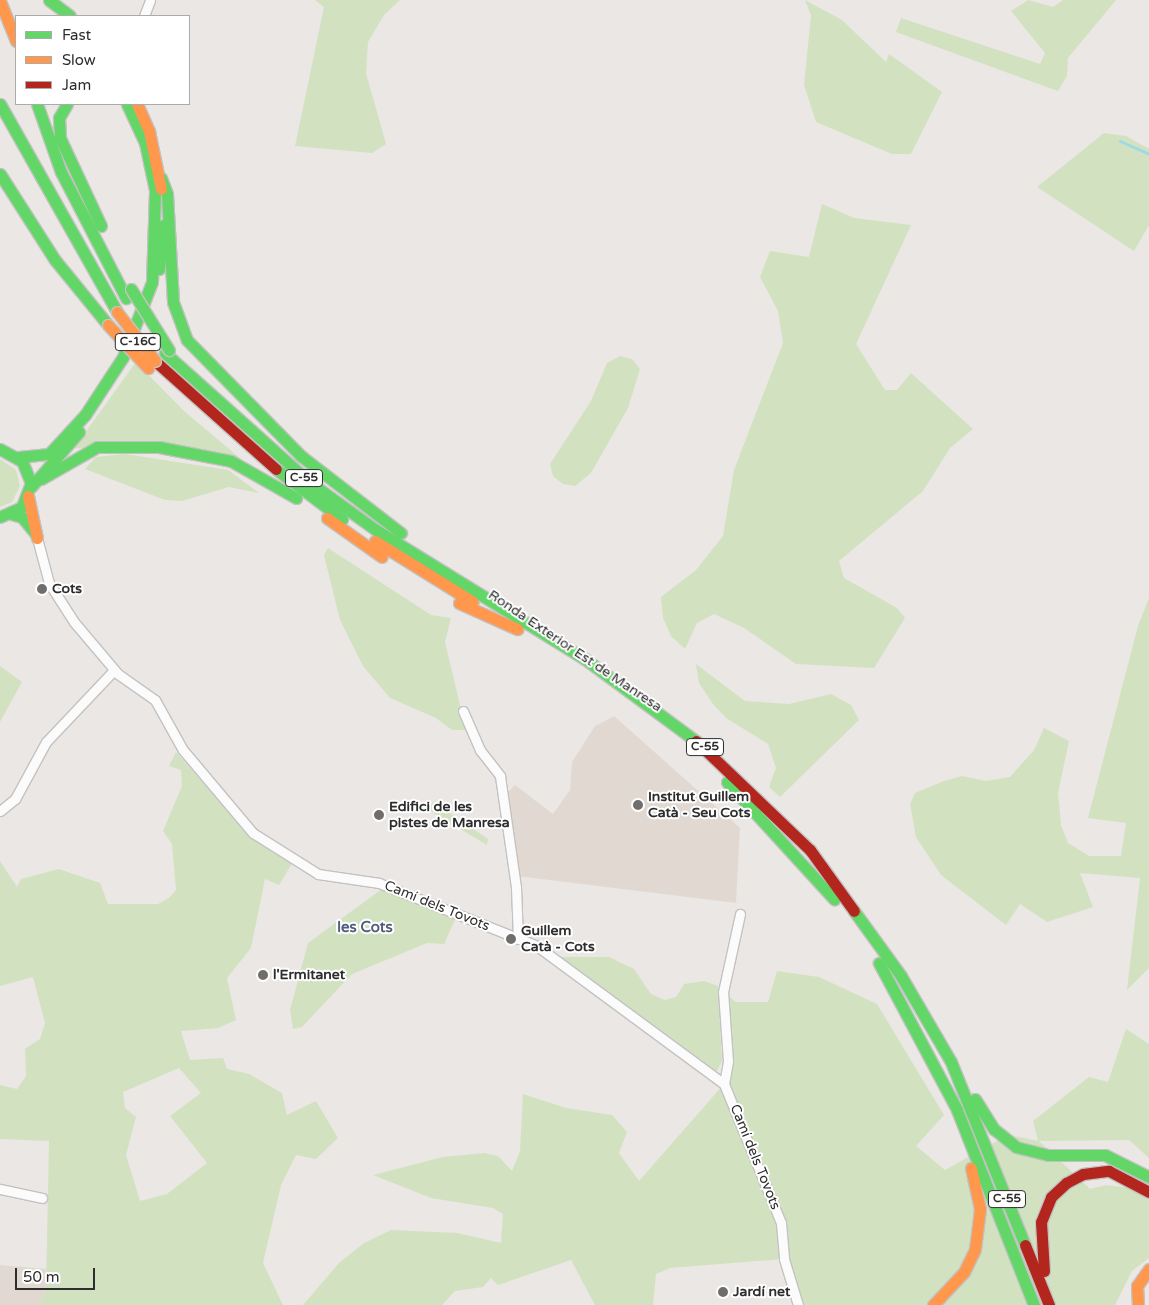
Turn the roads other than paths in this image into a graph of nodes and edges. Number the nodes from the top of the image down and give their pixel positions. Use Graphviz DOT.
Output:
graph roads {
  1 [pos="49,0"];
  2 [pos="150,0"];
  3 [pos="0,1"];
  4 [pos="69,15"];
  5 [pos="144,15"];
  6 [pos="15,38"];
  7 [pos="0,104"];
  8 [pos="37,105"];
  9 [pos="66,105"];
  10 [pos="127,105"];
  11 [pos="137,105"];
  12 [pos="0,174"];
  13 [pos="161,178"];
  14 [pos="128,294"];
  15 [pos="152,365"];
  16 [pos="0,449"];
  17 [pos="19,457"];
  18 [pos="42,479"];
  19 [pos="29,492"];
  20 [pos="6,516"];
  21 [pos="37,538"];
  22 [pos="418,553"];
  23 [pos="518,629"];
  24 [pos="114,670"];
  25 [pos="464,711"];
  26 [pos="0,811"];
  27 [pos="740,914"];
  28 [pos="518,939"];
  29 [pos="951,1062"];
  30 [pos="724,1084"];
  31 [pos="957,1110"];
  32 [pos="1149,1177"];
  33 [pos="0,1189"];
  34 [pos="1149,1192"];
  35 [pos="42,1198"];
  36 [pos="1149,1268"];
  37 [pos="1137,1300"];
  38 [pos="798,1305"];
  39 [pos="933,1305"];
  40 [pos="1034,1305"];
  41 [pos="1050,1305"];
  42 [pos="1127,1305"];
  1 -- 4 [label="main road"];
  2 -- 5 [label="street"];
  3 -- 6 [label="main road"];
  7 -- 15 [label="main road, Ronda Exterior Est de Manresa / C-55, bridge"];
  8 -- 14 [label="main road, Ronda Exterior Est de Manresa / C-55"];
  9 -- 14 [label="main road"];
  10 -- 17 [label="main road"];
  11 -- 13 [label="main road, C-16C"];
  12 -- 15 [label="main road, bridge"];
  13 -- 18 [label="main road, C-16C"];
  13 -- 22 [label="main road"];
  14 -- 22 [label="main road, Ronda Exterior Est de Manresa / C-55"];
  15 -- 23 [label="main road, Ronda Exterior Est de Manresa / C-55"];
  16 -- 17 [label="main road"];
  17 -- 19 [label="main road"];
  18 -- 19 [label="main road, C-16C"];
  18 -- 23 [label="main road"];
  19 -- 20 [label="main road, C-16C"];
  19 -- 21 [label="main road"];
  20 -- 21 [label="main road"];
  21 -- 24 [label="street, Camí dels Tovots"];
  22 -- 29 [label="main road, Ronda Exterior Est de Manresa / C-55"];
  23 -- 31 [label="main road, Ronda Exterior Est de Manresa / C-55"];
  24 -- 26 [label="street"];
  24 -- 28 [label="street, Camí dels Tovots"];
  25 -- 28 [label="street"];
  27 -- 30 [label="street"];
  28 -- 30 [label="street, Camí dels Tovots"];
  29 -- 32 [label="main road"];
  29 -- 41 [label="main road, Ronda Exterior Est de Manresa / C-55"];
  30 -- 38 [label="street, Camí dels Tovots"];
  31 -- 39 [label="main road"];
  31 -- 40 [label="main road, Ronda Exterior Est de Manresa / C-55"];
  33 -- 35 [label="street"];
  34 -- 41 [label="main road"];
  36 -- 37 [label="main road"];
  37 -- 42 [label="main road"];
}
